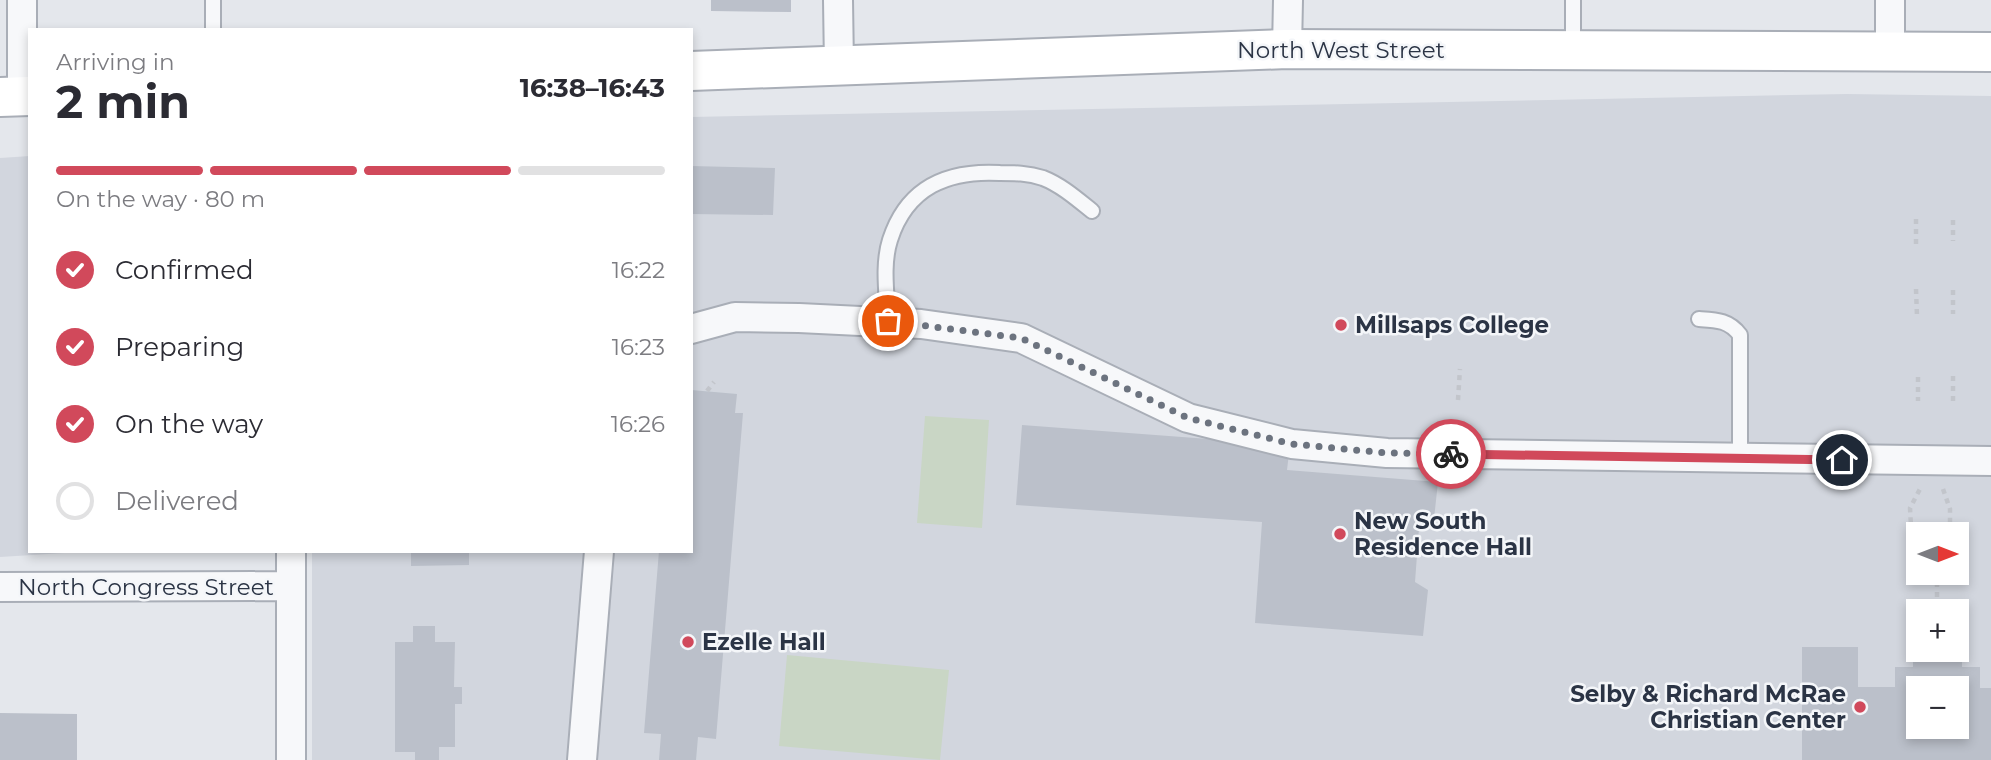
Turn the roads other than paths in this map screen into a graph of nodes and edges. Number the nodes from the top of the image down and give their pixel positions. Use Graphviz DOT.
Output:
graph roads {
  1 [pos="22,0"];
  2 [pos="213,0"];
  3 [pos="838,0"];
  4 [pos="1288,0"];
  5 [pos="1573,0"];
  6 [pos="1890,0"];
  7 [pos="213,28"];
  8 [pos="1287,49"];
  9 [pos="1573,50"];
  10 [pos="1889,50"];
  11 [pos="1991,52"];
  12 [pos="839,66"];
  13 [pos="693,71"];
  14 [pos="17,96"];
  15 [pos="1092,211"];
  16 [pos="1699,319"];
  17 [pos="888,321"];
  18 [pos="693,328"];
  19 [pos="1740,457"];
  20 [pos="1991,461"];
  21 [pos="291,553"];
  22 [pos="598,553"];
  23 [pos="292,586"];
  24 [pos="0,587"];
  25 [pos="291,760"];
  26 [pos="582,760"];
  1 -- 14 [label="street"];
  2 -- 7 [label="lane"];
  3 -- 12 [label="street"];
  4 -- 8 [label="street"];
  5 -- 9 [label="lane"];
  6 -- 10 [label="street"];
  8 -- 9 [label="street, North West Street"];
  8 -- 12 [label="street, North West Street"];
  9 -- 10 [label="street, North West Street"];
  10 -- 11 [label="street, North West Street"];
  12 -- 13 [label="street, North West Street"];
  15 -- 17 [label="lane"];
  16 -- 19 [label="lane"];
  17 -- 18 [label="street"];
  17 -- 19 [label="street"];
  19 -- 20 [label="street"];
  21 -- 23 [label="street"];
  22 -- 26 [label="street"];
  23 -- 24 [label="street, North Congress Street"];
  23 -- 25 [label="street"];
}
